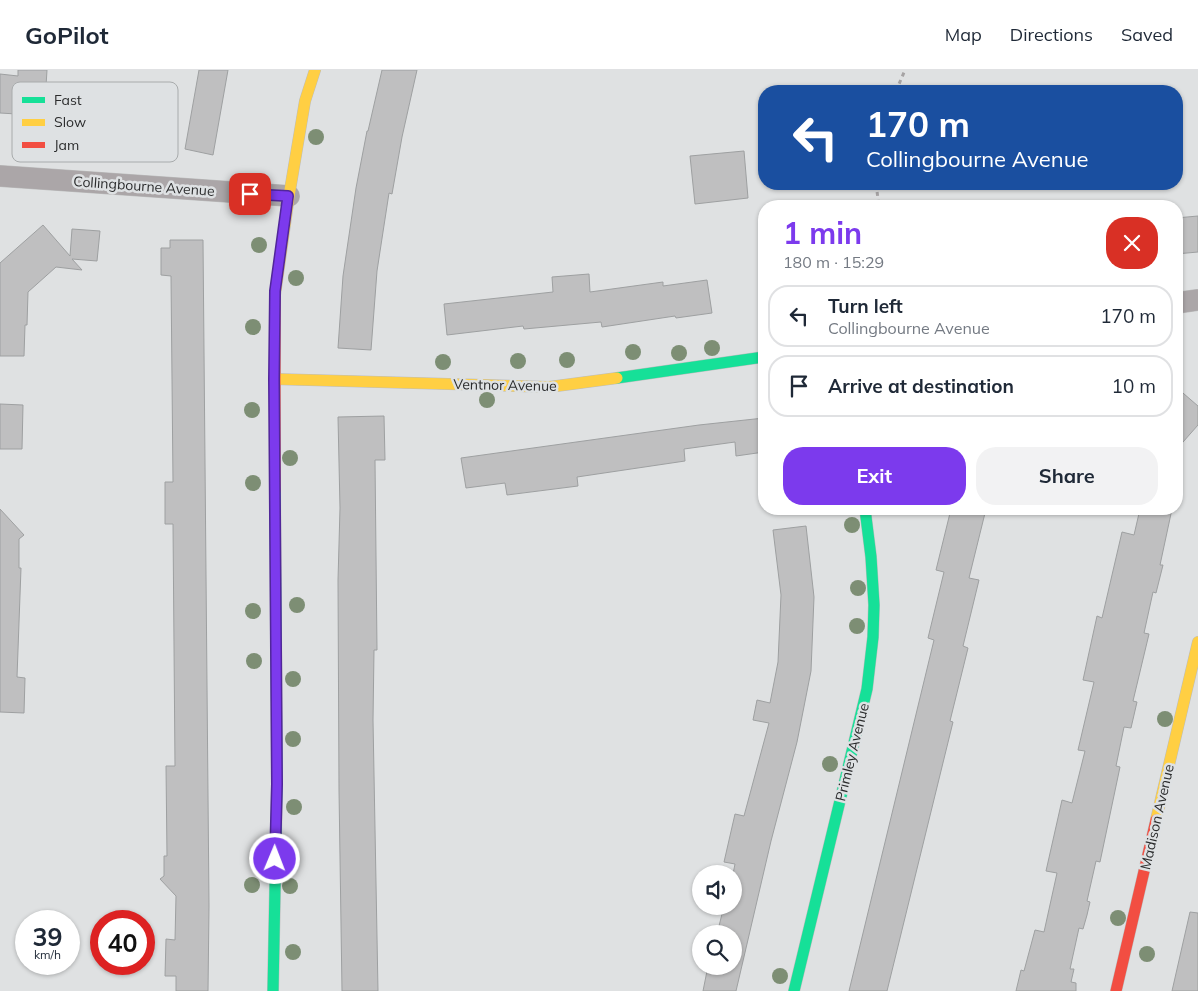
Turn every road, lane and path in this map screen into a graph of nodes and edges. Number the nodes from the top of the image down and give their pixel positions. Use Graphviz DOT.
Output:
graph roads {
  1 [pos="315,70"];
  2 [pos="904,70"];
  3 [pos="898,85"];
  4 [pos="0,176"];
  5 [pos="288,196"];
  6 [pos="1198,300"];
  7 [pos="1183,302"];
  8 [pos="758,358"];
  9 [pos="274,379"];
  10 [pos="866,515"];
  11 [pos="1198,642"];
  12 [pos="273,991"];
  13 [pos="794,991"];
  14 [pos="1116,991"];
  1 -- 5 [label="street"];
  2 -- 3 [label="path"];
  4 -- 5 [label="street, Collingbourne Avenue"];
  5 -- 9 [label="street"];
  6 -- 7 [label="street"];
  8 -- 9 [label="street, Ventnor Avenue"];
  9 -- 12 [label="street"];
  10 -- 13 [label="street, Primley Avenue"];
  11 -- 14 [label="street, Madison Avenue"];
}
